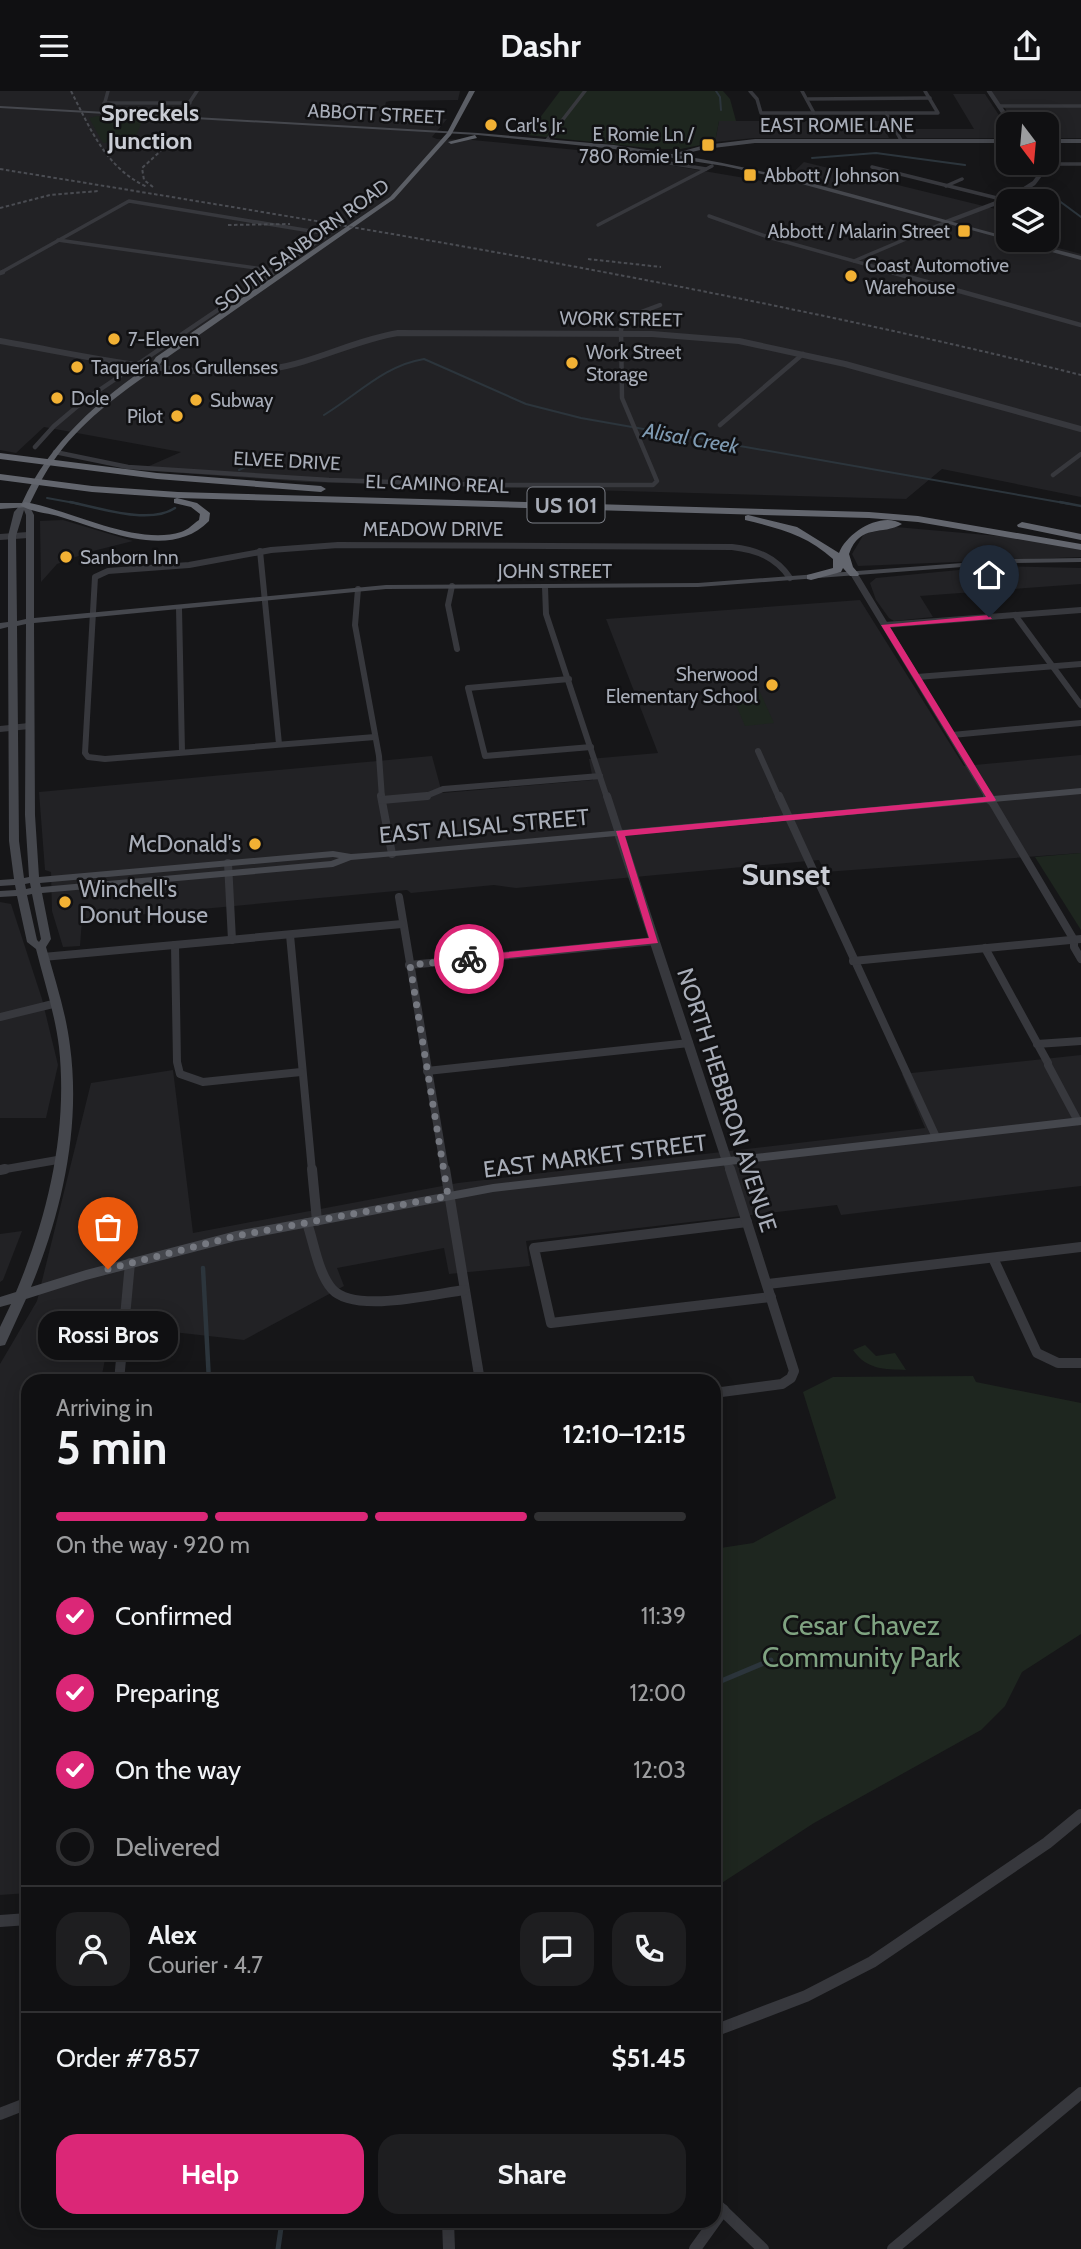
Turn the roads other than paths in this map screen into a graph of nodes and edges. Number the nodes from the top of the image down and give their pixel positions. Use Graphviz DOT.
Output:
graph roads {
  1 [pos="108,91"];
  2 [pos="197,91"];
  3 [pos="472,91"];
  4 [pos="585,91"];
  5 [pos="750,91"];
  6 [pos="802,91"];
  7 [pos="875,91"];
  8 [pos="926,91"];
  9 [pos="989,91"];
  10 [pos="479,96"];
  11 [pos="808,99"];
  12 [pos="879,99"];
  13 [pos="930,99"];
  14 [pos="104,103"];
  15 [pos="190,103"];
  16 [pos="999,106"];
  17 [pos="1081,106"];
  18 [pos="0,107"];
  19 [pos="1003,112"];
  20 [pos="102,113"];
  21 [pos="814,113"];
  22 [pos="886,113"];
  23 [pos="179,118"];
  24 [pos="461,127"];
  25 [pos="453,134"];
  26 [pos="477,136"];
  27 [pos="547,140"];
  28 [pos="901,141"];
  29 [pos="996,141"];
  30 [pos="1059,141"];
  31 [pos="1081,141"];
  32 [pos="451,142"];
  33 [pos="705,147"];
  34 [pos="683,151"];
  35 [pos="625,152"];
  36 [pos="694,155"];
  37 [pos="670,157"];
  38 [pos="1059,163"];
  39 [pos="724,164"];
  40 [pos="1081,164"];
  41 [pos="709,167"];
  42 [pos="872,167"];
  43 [pos="1040,175"];
  44 [pos="781,179"];
  45 [pos="962,179"];
  46 [pos="946,186"];
  47 [pos="1022,189"];
  48 [pos="399,195"];
  49 [pos="996,198"];
  50 [pos="996,201"];
  51 [pos="709,216"];
  52 [pos="946,222"];
  53 [pos="598,225"];
  54 [pos="329,234"];
  55 [pos="996,235"];
  56 [pos="58,240"];
  57 [pos="1059,252"];
  58 [pos="313,256"];
  59 [pos="1081,258"];
  60 [pos="855,261"];
  61 [pos="275,271"];
  62 [pos="285,272"];
  63 [pos="0,273"];
  64 [pos="660,305"];
  65 [pos="1081,316"];
  66 [pos="1069,322"];
  67 [pos="1081,325"];
  68 [pos="622,334"];
  69 [pos="0,341"];
  70 [pos="803,354"];
  71 [pos="139,363"];
  72 [pos="155,365"];
  73 [pos="720,425"];
  74 [pos="1081,429"];
  75 [pos="35,447"];
  76 [pos="55,452"];
  77 [pos="1081,454"];
  78 [pos="0,456"];
  79 [pos="47,463"];
  80 [pos="0,468"];
  81 [pos="1053,475"];
  82 [pos="25,476"];
  83 [pos="0,477"];
  84 [pos="50,479"];
  85 [pos="33,487"];
  86 [pos="92,489"];
  87 [pos="334,491"];
  88 [pos="0,504"];
  89 [pos="26,505"];
  90 [pos="620,507"];
  91 [pos="999,521"];
  92 [pos="1011,523"];
  93 [pos="989,530"];
  94 [pos="28,535"];
  95 [pos="1081,535"];
  96 [pos="12,536"];
  97 [pos="0,537"];
  98 [pos="1081,547"];
  99 [pos="260,551"];
  100 [pos="837,555"];
  101 [pos="1081,560"];
  102 [pos="854,574"];
  103 [pos="811,577"];
  104 [pos="789,578"];
  105 [pos="452,586"];
  106 [pos="545,587"];
  107 [pos="358,589"];
  108 [pos="265,598"];
  109 [pos="179,608"];
  110 [pos="1081,610"];
  111 [pos="1015,615"];
  112 [pos="92,616"];
  113 [pos="0,618"];
  114 [pos="12,621"];
  115 [pos="29,621"];
  116 [pos="885,625"];
  117 [pos="0,626"];
  118 [pos="457,649"];
  119 [pos="1081,664"];
  120 [pos="1053,667"];
  121 [pos="917,677"];
  122 [pos="569,679"];
  123 [pos="1081,705"];
  124 [pos="1081,723"];
  125 [pos="29,726"];
  126 [pos="13,728"];
  127 [pos="0,729"];
  128 [pos="951,735"];
  129 [pos="375,737"];
  130 [pos="279,744"];
  131 [pos="591,747"];
  132 [pos="758,751"];
  133 [pos="182,752"];
  134 [pos="600,776"];
  135 [pos="1081,791"];
  136 [pos="382,800"];
  137 [pos="991,800"];
  138 [pos="788,818"];
  139 [pos="620,833"];
  140 [pos="392,854"];
  141 [pos="229,869"];
  142 [pos="0,883"];
  143 [pos="35,886"];
  144 [pos="18,887"];
  145 [pos="0,894"];
  146 [pos="399,897"];
  147 [pos="402,924"];
  148 [pos="290,935"];
  149 [pos="1077,939"];
  150 [pos="232,940"];
  151 [pos="655,941"];
  152 [pos="175,945"];
  153 [pos="985,948"];
  154 [pos="42,952"];
  155 [pos="1081,959"];
  156 [pos="853,961"];
  157 [pos="410,965"];
  158 [pos="57,1003"];
  159 [pos="0,1017"];
  160 [pos="1081,1041"];
  161 [pos="689,1043"];
  162 [pos="1037,1044"];
  163 [pos="1048,1064"];
  164 [pos="427,1071"];
  165 [pos="301,1072"];
  166 [pos="1080,1121"];
  167 [pos="936,1137"];
  168 [pos="63,1159"];
  169 [pos="727,1161"];
  170 [pos="0,1170"];
  171 [pos="448,1196"];
  172 [pos="312,1222"];
  173 [pos="747,1222"];
  174 [pos="1081,1247"];
  175 [pos="993,1258"];
  176 [pos="130,1263"];
  177 [pos="768,1284"];
  178 [pos="464,1290"];
  179 [pos="22,1295"];
  180 [pos="771,1297"];
  181 [pos="0,1302"];
  182 [pos="0,1341"];
  183 [pos="1081,1363"];
  184 [pos="121,1374"];
  185 [pos="479,1374"];
  186 [pos="721,1392"];
  187 [pos="1081,1815"];
  188 [pos="21,1920"];
  189 [pos="0,1921"];
  190 [pos="721,2028"];
  191 [pos="1081,2093"];
  192 [pos="21,2106"];
  193 [pos="0,2114"];
  194 [pos="721,2209"];
  195 [pos="448,2228"];
  196 [pos="706,2228"];
  197 [pos="449,2249"];
  198 [pos="695,2249"];
  199 [pos="763,2249"];
  200 [pos="893,2249"];
  1 -- 14 [label="street"];
  2 -- 15 [label="street"];
  3 -- 25 [label="highway"];
  4 -- 27 [label="street"];
  5 -- 21 [label="street"];
  6 -- 11 [label="street"];
  7 -- 12 [label="street"];
  8 -- 13 [label="street"];
  9 -- 16 [label="street"];
  10 -- 24 [label="highway"];
  11 -- 12 [label="street"];
  11 -- 21 [label="street"];
  12 -- 13 [label="street"];
  13 -- 22 [label="street"];
  14 -- 15 [label="street"];
  14 -- 20 [label="street"];
  15 -- 23 [label="street"];
  16 -- 17 [label="street"];
  16 -- 19 [label="street"];
  18 -- 20 [label="main road, ABBOTT STREET"];
  20 -- 23 [label="main road, ABBOTT STREET"];
  21 -- 22 [label="street"];
  22 -- 28 [label="street"];
  23 -- 25 [label="main road, ABBOTT STREET"];
  24 -- 25 [label="highway"];
  24 -- 26 [label="highway"];
  25 -- 26 [label="main road, ABBOTT STREET"];
  25 -- 32 [label="highway, SOUTH SANBORN ROAD"];
  25 -- 48 [label="highway, SOUTH SANBORN ROAD"];
  26 -- 27 [label="main road, ABBOTT STREET"];
  26 -- 32 [label="highway"];
  26 -- 37 [label="main road, ABBOTT STREET"];
  27 -- 35 [label="main road, ABBOTT STREET"];
  28 -- 29 [label="main road, EAST ROMIE LANE"];
  28 -- 33 [label="main road, EAST ROMIE LANE"];
  30 -- 31 [label="main road"];
  32 -- 48 [label="highway, SOUTH SANBORN ROAD"];
  33 -- 34 [label="main road, EAST ROMIE LANE"];
  33 -- 36 [label="main road"];
  34 -- 35 [label="main road"];
  34 -- 36 [label="main road"];
  34 -- 37 [label="main road, EAST ROMIE LANE"];
  35 -- 37 [label="main road, ABBOTT STREET"];
  35 -- 41 [label="street"];
  36 -- 39 [label="main road"];
  37 -- 39 [label="main road, ABBOTT STREET"];
  37 -- 41 [label="main road, ABBOTT STREET"];
  38 -- 40 [label="street"];
  39 -- 44 [label="main road, ABBOTT STREET"];
  41 -- 44 [label="main road, ABBOTT STREET"];
  41 -- 53 [label="street"];
  42 -- 46 [label="street"];
  43 -- 47 [label="street"];
  44 -- 52 [label="main road, ABBOTT STREET"];
  45 -- 46 [label="street"];
  46 -- 49 [label="street"];
  48 -- 58 [label="highway, SOUTH SANBORN ROAD"];
  50 -- 52 [label="street"];
  51 -- 60 [label="street"];
  52 -- 55 [label="main road, ABBOTT STREET"];
  52 -- 60 [label="street"];
  54 -- 56 [label="street"];
  54 -- 61 [label="street"];
  56 -- 61 [label="street"];
  56 -- 63 [label="street"];
  57 -- 59 [label="main road, ABBOTT STREET"];
  58 -- 62 [label="highway, SOUTH SANBORN ROAD"];
  58 -- 72 [label="highway, SOUTH SANBORN ROAD"];
  60 -- 66 [label="street"];
  61 -- 62 [label="street"];
  61 -- 71 [label="street"];
  62 -- 72 [label="highway, SOUTH SANBORN ROAD"];
  64 -- 68 [label="street"];
  65 -- 66 [label="street"];
  66 -- 67 [label="street"];
  68 -- 70 [label="street, WORK STREET"];
  68 -- 72 [label="street, WORK STREET"];
  68 -- 76 [label="street, ELVEE DRIVE"];
  69 -- 71 [label="street, WORK STREET"];
  70 -- 73 [label="street"];
  70 -- 74 [label="street, WORK STREET"];
  71 -- 72 [label="street, WORK STREET"];
  71 -- 75 [label="street"];
  72 -- 76 [label="highway, SOUTH SANBORN ROAD"];
  76 -- 79 [label="highway, SOUTH SANBORN ROAD"];
  77 -- 81 [label="street"];
  78 -- 79 [label="highway"];
  79 -- 85 [label="highway, SOUTH SANBORN ROAD"];
  79 -- 87 [label="highway"];
  80 -- 82 [label="highway, EL CAMINO REAL / US 101"];
  82 -- 83 [label="highway, EL CAMINO REAL / US 101"];
  82 -- 84 [label="highway, EL CAMINO REAL / US 101"];
  84 -- 86 [label="highway, EL CAMINO REAL / US 101"];
  84 -- 87 [label="highway, EL CAMINO REAL / US 101"];
  85 -- 88 [label="highway"];
  85 -- 89 [label="highway, SOUTH SANBORN ROAD"];
  86 -- 89 [label="highway"];
  86 -- 90 [label="highway, EL CAMINO REAL / US 101"];
  87 -- 91 [label="highway, EL CAMINO REAL / US 101"];
  88 -- 89 [label="highway"];
  89 -- 94 [label="main road, SOUTH SANBORN ROAD"];
  89 -- 96 [label="main road, SOUTH SANBORN ROAD"];
  90 -- 93 [label="highway, EL CAMINO REAL / US 101"];
  90 -- 100 [label="highway"];
  92 -- 95 [label="highway"];
  93 -- 98 [label="highway, EL CAMINO REAL / US 101"];
  93 -- 102 [label="highway"];
  94 -- 96 [label="street"];
  94 -- 115 [label="main road, SOUTH SANBORN ROAD"];
  96 -- 97 [label="street"];
  96 -- 114 [label="main road, SOUTH SANBORN ROAD"];
  99 -- 104 [label="street, MEADOW DRIVE"];
  99 -- 108 [label="street"];
  99 -- 112 [label="street, MEADOW DRIVE"];
  100 -- 102 [label="highway"];
  100 -- 103 [label="highway"];
  101 -- 102 [label="main road, JOHN STREET"];
  102 -- 103 [label="main road, JOHN STREET"];
  102 -- 116 [label="street"];
  103 -- 104 [label="main road, JOHN STREET"];
  104 -- 106 [label="main road, JOHN STREET"];
  105 -- 106 [label="main road, JOHN STREET"];
  105 -- 107 [label="main road, JOHN STREET"];
  105 -- 118 [label="street"];
  106 -- 122 [label="street"];
  107 -- 108 [label="main road, JOHN STREET"];
  107 -- 129 [label="street"];
  108 -- 109 [label="main road, JOHN STREET"];
  108 -- 130 [label="street"];
  109 -- 112 [label="main road, JOHN STREET"];
  109 -- 133 [label="street"];
  110 -- 111 [label="street"];
  111 -- 116 [label="street"];
  111 -- 120 [label="street"];
  112 -- 115 [label="main road, JOHN STREET"];
  112 -- 133 [label="street"];
  113 -- 114 [label="main road, JOHN STREET"];
  114 -- 115 [label="main road, JOHN STREET"];
  114 -- 117 [label="main road, JOHN STREET"];
  114 -- 126 [label="main road, SOUTH SANBORN ROAD"];
  115 -- 125 [label="main road, SOUTH SANBORN ROAD"];
  116 -- 121 [label="street"];
  119 -- 120 [label="street"];
  120 -- 121 [label="street"];
  120 -- 123 [label="street"];
  121 -- 128 [label="street"];
  122 -- 131 [label="street"];
  122 -- 131 [label="street"];
  124 -- 128 [label="street"];
  125 -- 126 [label="street"];
  125 -- 143 [label="main road, SOUTH SANBORN ROAD"];
  126 -- 127 [label="street"];
  126 -- 144 [label="main road, SOUTH SANBORN ROAD"];
  128 -- 137 [label="street"];
  129 -- 130 [label="street"];
  129 -- 136 [label="street"];
  130 -- 133 [label="street"];
  131 -- 134 [label="street"];
  132 -- 138 [label="street"];
  134 -- 136 [label="street"];
  134 -- 139 [label="street"];
  135 -- 137 [label="main road, EAST ALISAL STREET"];
  136 -- 140 [label="street"];
  137 -- 138 [label="main road, EAST ALISAL STREET"];
  137 -- 149 [label="street"];
  138 -- 139 [label="main road, EAST ALISAL STREET"];
  138 -- 156 [label="street"];
  139 -- 140 [label="main road, EAST ALISAL STREET"];
  139 -- 151 [label="street, NORTH HEBBRON AVENUE"];
  140 -- 141 [label="main road, EAST ALISAL STREET"];
  141 -- 143 [label="main road, EAST ALISAL STREET"];
  141 -- 150 [label="street"];
  142 -- 144 [label="main road, EAST ALISAL STREET"];
  143 -- 144 [label="main road, EAST ALISAL STREET"];
  143 -- 154 [label="main road, SOUTH SANBORN ROAD"];
  144 -- 145 [label="main road, EAST ALISAL STREET"];
  144 -- 154 [label="main road, SOUTH SANBORN ROAD"];
  146 -- 147 [label="street"];
  147 -- 148 [label="street"];
  147 -- 157 [label="street"];
  148 -- 150 [label="street"];
  148 -- 165 [label="street"];
  149 -- 153 [label="street"];
  149 -- 155 [label="street"];
  150 -- 152 [label="street"];
  151 -- 157 [label="street"];
  151 -- 161 [label="street, NORTH HEBBRON AVENUE"];
  152 -- 154 [label="street"];
  152 -- 165 [label="street"];
  153 -- 156 [label="street"];
  153 -- 162 [label="street"];
  154 -- 158 [label="main road"];
  156 -- 167 [label="street"];
  157 -- 164 [label="street"];
  158 -- 159 [label="street"];
  158 -- 168 [label="main road"];
  160 -- 162 [label="street"];
  161 -- 164 [label="street"];
  161 -- 169 [label="street, NORTH HEBBRON AVENUE"];
  162 -- 163 [label="street"];
  163 -- 166 [label="street"];
  164 -- 171 [label="street"];
  165 -- 172 [label="street"];
  166 -- 167 [label="main road, EAST MARKET STREET"];
  167 -- 169 [label="main road, EAST MARKET STREET"];
  168 -- 170 [label="street"];
  168 -- 179 [label="main road"];
  169 -- 171 [label="main road, EAST MARKET STREET"];
  169 -- 173 [label="street, NORTH HEBBRON AVENUE"];
  171 -- 172 [label="main road, EAST MARKET STREET"];
  171 -- 178 [label="street"];
  172 -- 176 [label="main road, EAST MARKET STREET"];
  172 -- 178 [label="street"];
  173 -- 177 [label="street, NORTH HEBBRON AVENUE"];
  173 -- 180 [label="street"];
  174 -- 175 [label="street"];
  175 -- 177 [label="street"];
  175 -- 183 [label="street"];
  176 -- 179 [label="main road, EAST MARKET STREET"];
  176 -- 184 [label="street"];
  177 -- 180 [label="street, NORTH HEBBRON AVENUE"];
  178 -- 185 [label="street"];
  179 -- 181 [label="main road, EAST MARKET STREET"];
  179 -- 182 [label="main road"];
  180 -- 186 [label="street, NORTH HEBBRON AVENUE"];
  187 -- 190 [label="street"];
  188 -- 189 [label="street"];
  191 -- 200 [label="street"];
  192 -- 193 [label="street"];
  194 -- 199 [label="street"];
  195 -- 197 [label="street"];
  196 -- 198 [label="street"];
}
